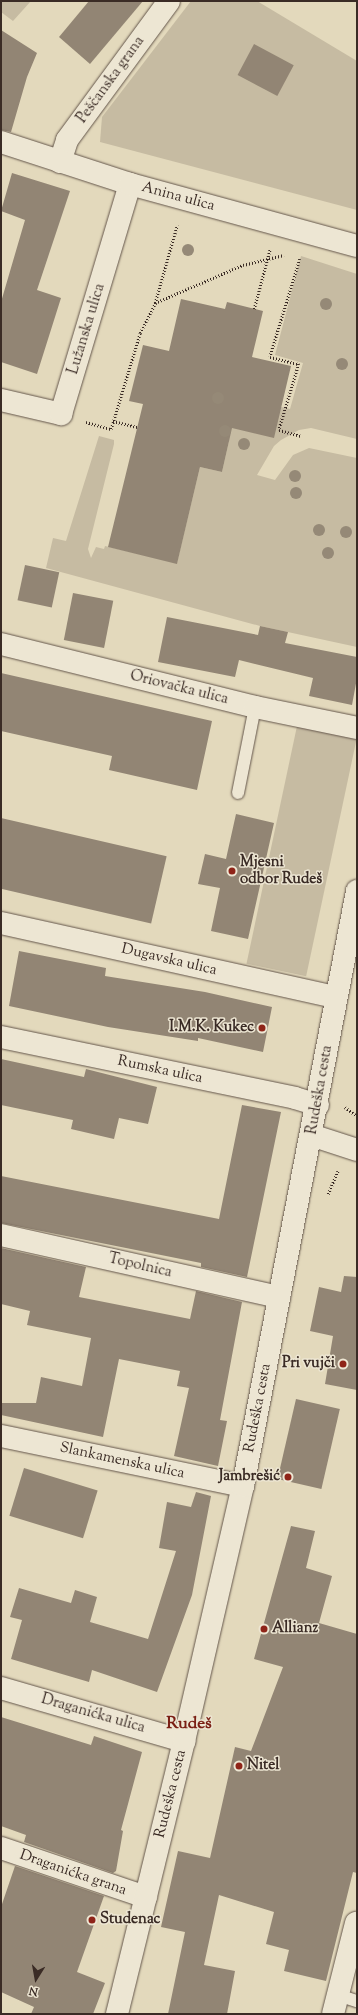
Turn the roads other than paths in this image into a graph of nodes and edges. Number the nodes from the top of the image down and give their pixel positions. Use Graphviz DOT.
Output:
graph roads {
  1 [pos="169,1"];
  2 [pos="1,142"];
  3 [pos="60,162"];
  4 [pos="130,184"];
  5 [pos="357,246"];
  6 [pos="1,400"];
  7 [pos="1,644"];
  8 [pos="256,707"];
  9 [pos="357,728"];
  10 [pos="238,793"];
  11 [pos="357,891"];
  12 [pos="1,923"];
  13 [pos="336,997"];
  14 [pos="1,1037"];
  15 [pos="318,1105"];
  16 [pos="312,1135"];
  17 [pos="357,1150"];
  18 [pos="1,1235"];
  19 [pos="278,1297"];
  20 [pos="1,1436"];
  21 [pos="243,1486"];
  22 [pos="1,1688"];
  23 [pos="184,1741"];
  24 [pos="1,1848"];
  25 [pos="146,1897"];
  26 [pos="356,1923"];
  27 [pos="343,2003"];
  28 [pos="117,2014"];
  1 -- 3 [label="street, Peščanska grana"];
  2 -- 3 [label="street, Anina ulica"];
  3 -- 4 [label="street, Anina ulica"];
  4 -- 5 [label="street, Anina ulica"];
  4 -- 6 [label="street, Lužanska ulica"];
  7 -- 8 [label="street, Oriovačka ulica"];
  8 -- 9 [label="street, Oriovačka ulica"];
  8 -- 10 [label="lane"];
  11 -- 13 [label="street, Rudeška cesta"];
  12 -- 13 [label="street, Dugavska ulica"];
  13 -- 15 [label="street, Rudeška cesta"];
  14 -- 15 [label="street, Rumska ulica"];
  15 -- 16 [label="street, Rudeška cesta"];
  16 -- 17 [label="street"];
  16 -- 19 [label="street, Rudeška cesta"];
  18 -- 19 [label="street, Topolnica"];
  19 -- 21 [label="street, Rudeška cesta"];
  20 -- 21 [label="street, Slankamenska ulica"];
  21 -- 23 [label="street, Rudeška cesta"];
  22 -- 23 [label="street, Draganićka ulica"];
  23 -- 25 [label="street, Rudeška cesta"];
  24 -- 25 [label="street, Draganićka grana"];
  25 -- 28 [label="street, Rudeška cesta"];
  26 -- 27 [label="street"];
}
